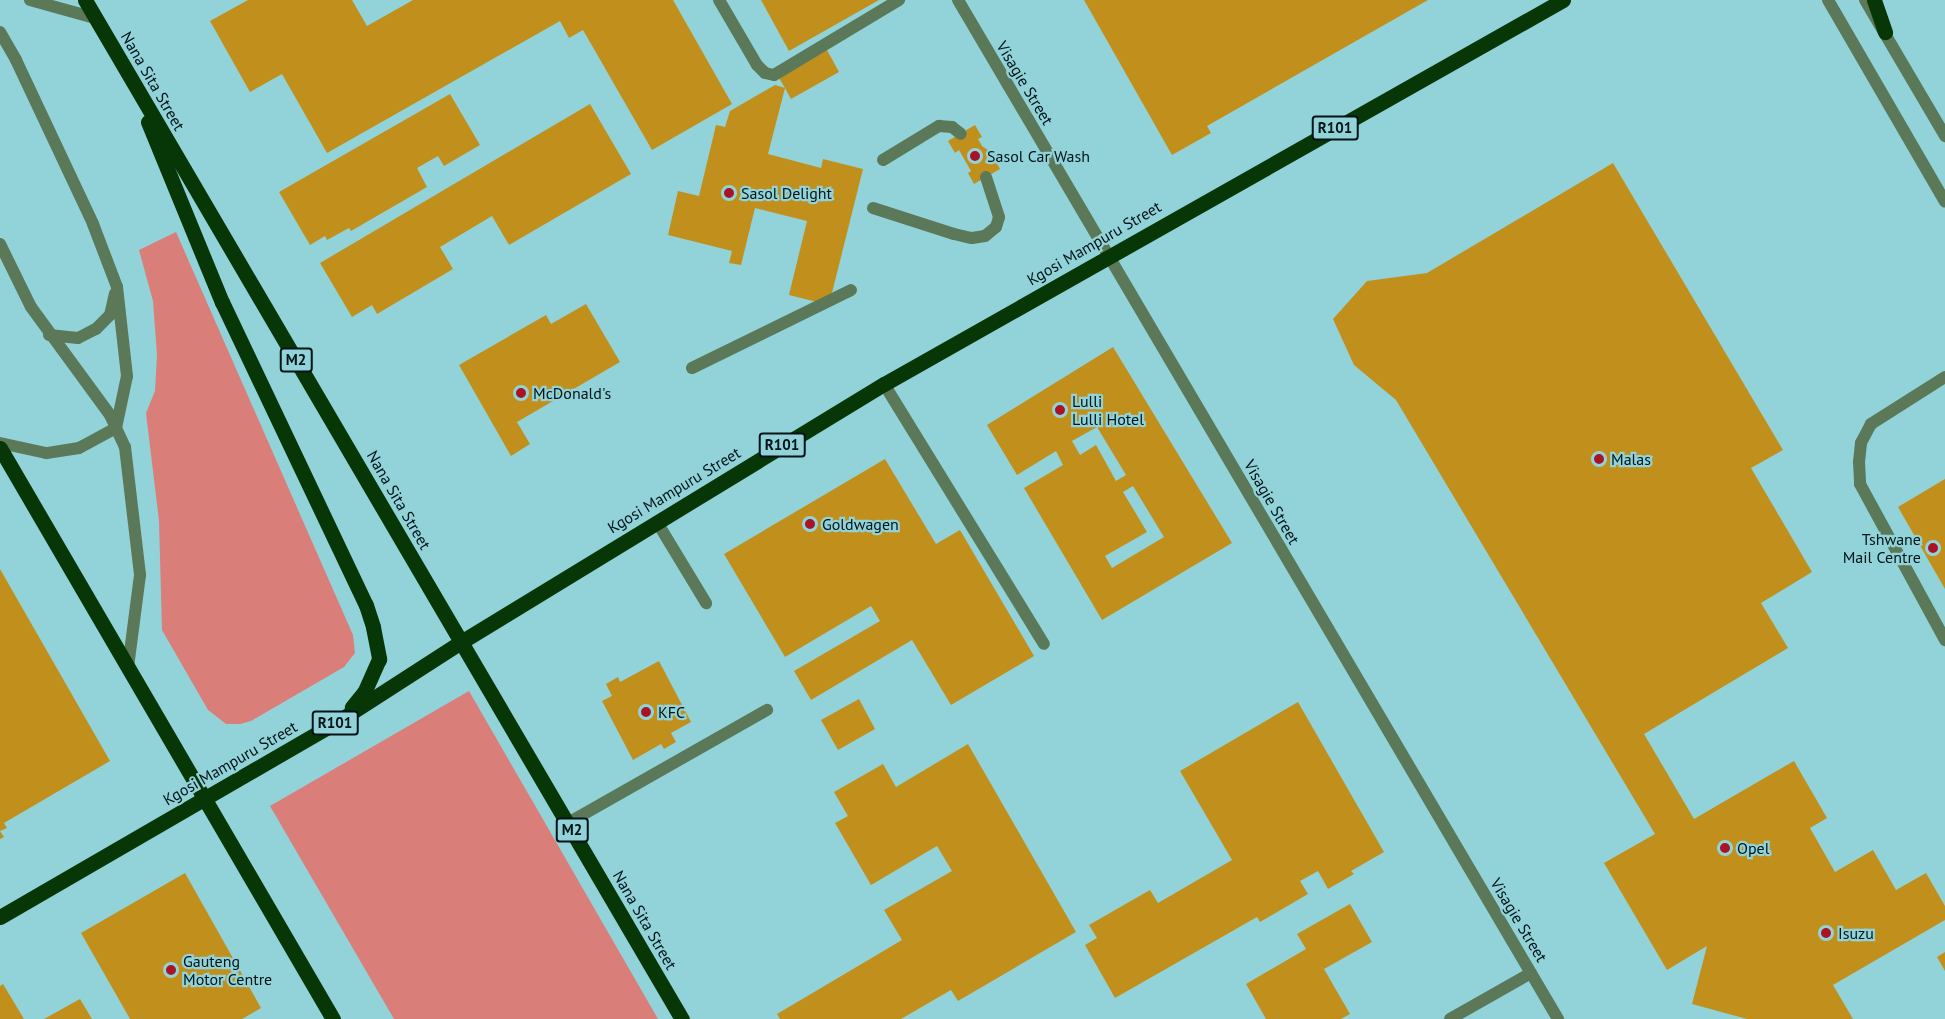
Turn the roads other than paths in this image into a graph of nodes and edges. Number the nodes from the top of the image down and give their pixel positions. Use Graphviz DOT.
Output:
graph roads {
  1 [pos="30,0"];
  2 [pos="85,0"];
  3 [pos="719,0"];
  4 [pos="899,0"];
  5 [pos="958,0"];
  6 [pos="1563,0"];
  7 [pos="1828,0"];
  8 [pos="1865,0"];
  9 [pos="1874,0"];
  10 [pos="95,18"];
  11 [pos="0,32"];
  12 [pos="1885,32"];
  13 [pos="130,78"];
  14 [pos="961,134"];
  15 [pos="1945,136"];
  16 [pos="883,160"];
  17 [pos="986,177"];
  18 [pos="1945,202"];
  19 [pos="873,208"];
  20 [pos="0,244"];
  21 [pos="1108,255"];
  22 [pos="117,287"];
  23 [pos="851,290"];
  24 [pos="49,335"];
  25 [pos="692,368"];
  26 [pos="1945,377"];
  27 [pos="884,384"];
  28 [pos="116,428"];
  29 [pos="0,446"];
  30 [pos="657,522"];
  31 [pos="706,603"];
  32 [pos="1945,640"];
  33 [pos="461,642"];
  34 [pos="1044,644"];
  35 [pos="128,667"];
  36 [pos="767,710"];
  37 [pos="342,718"];
  38 [pos="205,799"];
  39 [pos="568,823"];
  40 [pos="0,917"];
  41 [pos="1531,973"];
  42 [pos="333,1019"];
  43 [pos="682,1019"];
  44 [pos="1450,1019"];
  45 [pos="1558,1019"];
  1 -- 10 [label="street"];
  2 -- 10 [label="main road, Nana Sita Street / M2"];
  3 -- 4 [label="street"];
  5 -- 21 [label="street, Visagie Street"];
  6 -- 21 [label="main road, Kgosi Mampuru Street / R101"];
  7 -- 18 [label="street"];
  8 -- 12 [label="street"];
  9 -- 12 [label="main road"];
  10 -- 13 [label="main road, Nana Sita Street / M2"];
  11 -- 22 [label="street"];
  12 -- 15 [label="street"];
  13 -- 33 [label="main road, Nana Sita Street / M2"];
  13 -- 37 [label="main road"];
  14 -- 16 [label="street"];
  17 -- 19 [label="street"];
  20 -- 24 [label="street"];
  21 -- 27 [label="main road, Kgosi Mampuru Street / R101"];
  21 -- 41 [label="street, Visagie Street"];
  22 -- 24 [label="street"];
  22 -- 28 [label="street"];
  23 -- 25 [label="street"];
  24 -- 28 [label="street"];
  26 -- 32 [label="street"];
  27 -- 30 [label="main road, Kgosi Mampuru Street / R101"];
  27 -- 34 [label="street"];
  28 -- 29 [label="street"];
  28 -- 35 [label="street"];
  29 -- 35 [label="main road"];
  30 -- 31 [label="street"];
  30 -- 33 [label="main road, Kgosi Mampuru Street / R101"];
  33 -- 37 [label="main road, Kgosi Mampuru Street / R101"];
  33 -- 39 [label="main road, Nana Sita Street / M2"];
  35 -- 38 [label="main road"];
  36 -- 39 [label="street"];
  37 -- 38 [label="main road, Kgosi Mampuru Street / R101"];
  38 -- 40 [label="main road, Kgosi Mampuru Street / R101"];
  38 -- 42 [label="main road"];
  39 -- 43 [label="main road, Nana Sita Street / M2"];
  41 -- 44 [label="street"];
  41 -- 45 [label="street, Visagie Street"];
}
